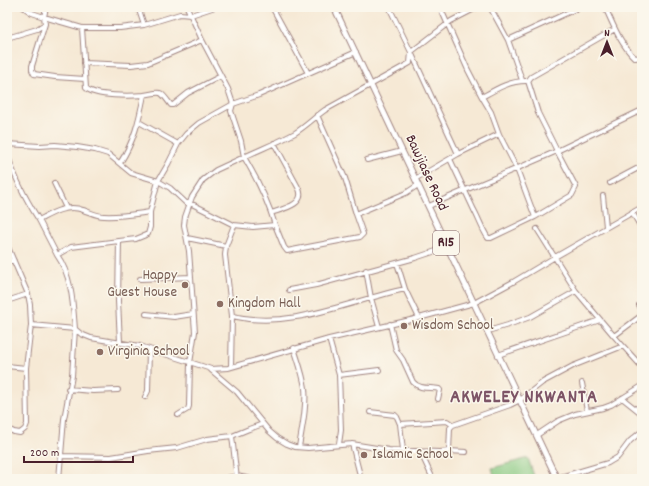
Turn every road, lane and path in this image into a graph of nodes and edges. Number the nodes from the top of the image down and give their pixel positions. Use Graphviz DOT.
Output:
graph roads {
  1 [pos="23,7"];
  2 [pos="46,7"];
  3 [pos="138,7"];
  4 [pos="187,7"];
  5 [pos="215,7"];
  6 [pos="272,7"];
  7 [pos="334,7"];
  8 [pos="389,7"];
  9 [pos="440,7"];
  10 [pos="478,7"];
  11 [pos="490,7"];
  12 [pos="580,7"];
  13 [pos="605,7"];
  14 [pos="191,15"];
  15 [pos="44,17"];
  16 [pos="44,24"];
  17 [pos="144,25"];
  18 [pos="448,25"];
  19 [pos="82,28"];
  20 [pos="615,29"];
  21 [pos="7,38"];
  22 [pos="202,40"];
  23 [pos="508,40"];
  24 [pos="356,52"];
  25 [pos="411,52"];
  26 [pos="642,57"];
  27 [pos="84,63"];
  28 [pos="308,73"];
  29 [pos="221,76"];
  30 [pos="85,79"];
  31 [pos="522,80"];
  32 [pos="528,81"];
  33 [pos="370,84"];
  34 [pos="144,95"];
  35 [pos="482,97"];
  36 [pos="232,104"];
  37 [pos="642,110"];
  38 [pos="317,115"];
  39 [pos="139,122"];
  40 [pos="499,134"];
  41 [pos="274,143"];
  42 [pos="7,144"];
  43 [pos="178,144"];
  44 [pos="402,151"];
  45 [pos="557,151"];
  46 [pos="7,153"];
  47 [pos="458,154"];
  48 [pos="244,157"];
  49 [pos="8,159"];
  50 [pos="450,159"];
  51 [pos="367,160"];
  52 [pos="120,163"];
  53 [pos="642,166"];
  54 [pos="518,169"];
  55 [pos="415,179"];
  56 [pos="158,181"];
  57 [pos="54,183"];
  58 [pos="610,184"];
  59 [pos="418,185"];
  60 [pos="465,190"];
  61 [pos="602,196"];
  62 [pos="190,203"];
  63 [pos="429,206"];
  64 [pos="642,207"];
  65 [pos="66,208"];
  66 [pos="150,212"];
  67 [pos="632,212"];
  68 [pos="271,213"];
  69 [pos="356,214"];
  70 [pos="535,217"];
  71 [pos="39,220"];
  72 [pos="234,225"];
  73 [pos="275,225"];
  74 [pos="606,227"];
  75 [pos="642,228"];
  76 [pos="537,229"];
  77 [pos="186,238"];
  78 [pos="119,241"];
  79 [pos="7,245"];
  80 [pos="226,246"];
  81 [pos="448,247"];
  82 [pos="56,255"];
  83 [pos="555,257"];
  84 [pos="7,261"];
  85 [pos="14,261"];
  86 [pos="397,263"];
  87 [pos="366,270"];
  88 [pos="191,277"];
  89 [pos="140,279"];
  90 [pos="405,289"];
  91 [pos="289,290"];
  92 [pos="576,291"];
  93 [pos="28,294"];
  94 [pos="371,298"];
  95 [pos="642,300"];
  96 [pos="7,301"];
  97 [pos="474,303"];
  98 [pos="642,310"];
  99 [pos="146,314"];
  100 [pos="193,314"];
  101 [pos="642,314"];
  102 [pos="232,316"];
  103 [pos="419,318"];
  104 [pos="600,320"];
  105 [pos="390,324"];
  106 [pos="31,325"];
  107 [pos="380,327"];
  108 [pos="75,329"];
  109 [pos="488,331"];
  110 [pos="614,336"];
  111 [pos="329,338"];
  112 [pos="120,342"];
  113 [pos="624,346"];
  114 [pos="294,348"];
  115 [pos="149,349"];
  116 [pos="498,355"];
  117 [pos="190,363"];
  118 [pos="7,366"];
  119 [pos="231,367"];
  120 [pos="642,367"];
  121 [pos="26,368"];
  122 [pos="211,369"];
  123 [pos="380,370"];
  124 [pos="339,375"];
  125 [pos="582,383"];
  126 [pos="642,386"];
  127 [pos="68,389"];
  128 [pos="118,390"];
  129 [pos="145,397"];
  130 [pos="622,398"];
  131 [pos="438,399"];
  132 [pos="520,400"];
  133 [pos="587,411"];
  134 [pos="370,412"];
  135 [pos="642,414"];
  136 [pos="178,415"];
  137 [pos="263,424"];
  138 [pos="400,424"];
  139 [pos="453,425"];
  140 [pos="8,429"];
  141 [pos="642,431"];
  142 [pos="232,436"];
  143 [pos="537,436"];
  144 [pos="339,444"];
  145 [pos="352,444"];
  146 [pos="299,447"];
  147 [pos="403,450"];
  148 [pos="420,451"];
  149 [pos="449,451"];
  150 [pos="466,452"];
  151 [pos="60,456"];
  152 [pos="237,477"];
  153 [pos="59,479"];
  154 [pos="222,479"];
  155 [pos="251,479"];
  156 [pos="361,479"];
  157 [pos="433,479"];
  158 [pos="557,479"];
  1 -- 15 [label="street"];
  2 -- 15 [label="street"];
  3 -- 17 [label="street"];
  4 -- 14 [label="street"];
  5 -- 14 [label="street"];
  6 -- 28 [label="street"];
  7 -- 24 [label="main road, Bawjiase Road / R15"];
  8 -- 25 [label="street"];
  9 -- 18 [label="street"];
  10 -- 18 [label="street"];
  11 -- 23 [label="street"];
  12 -- 23 [label="street"];
  13 -- 20 [label="street"];
  14 -- 17 [label="street"];
  14 -- 22 [label="street"];
  15 -- 16 [label="street"];
  15 -- 19 [label="street"];
  16 -- 21 [label="street"];
  16 -- 30 [label="street"];
  17 -- 19 [label="street"];
  18 -- 25 [label="street"];
  18 -- 35 [label="street"];
  19 -- 27 [label="street"];
  20 -- 26 [label="street"];
  20 -- 32 [label="street"];
  22 -- 27 [label="street"];
  22 -- 29 [label="street"];
  23 -- 31 [label="street"];
  24 -- 28 [label="street"];
  24 -- 33 [label="main road, Bawjiase Road / R15"];
  25 -- 33 [label="street"];
  25 -- 47 [label="street"];
  27 -- 30 [label="street"];
  28 -- 36 [label="street"];
  29 -- 34 [label="street"];
  29 -- 36 [label="street"];
  30 -- 34 [label="street"];
  31 -- 32 [label="street"];
  31 -- 35 [label="street"];
  32 -- 45 [label="street"];
  33 -- 38 [label="street"];
  33 -- 44 [label="main road, Bawjiase Road / R15"];
  34 -- 39 [label="street"];
  35 -- 40 [label="street"];
  36 -- 43 [label="street"];
  36 -- 48 [label="street"];
  37 -- 45 [label="street"];
  38 -- 41 [label="street"];
  38 -- 69 [label="street"];
  39 -- 43 [label="street"];
  39 -- 52 [label="street"];
  40 -- 47 [label="street"];
  40 -- 54 [label="street"];
  41 -- 48 [label="street"];
  41 -- 68 [label="street"];
  42 -- 52 [label="street"];
  43 -- 56 [label="street"];
  44 -- 51 [label="street"];
  44 -- 55 [label="main road, Bawjiase Road / R15"];
  45 -- 54 [label="street"];
  45 -- 70 [label="street"];
  46 -- 49 [label="street"];
  47 -- 50 [label="street"];
  48 -- 62 [label="street"];
  48 -- 68 [label="street"];
  49 -- 71 [label="street"];
  50 -- 55 [label="street"];
  50 -- 60 [label="street"];
  52 -- 56 [label="street"];
  53 -- 58 [label="street"];
  54 -- 60 [label="street"];
  54 -- 70 [label="street"];
  55 -- 59 [label="main road, Bawjiase Road / R15"];
  56 -- 62 [label="street"];
  56 -- 66 [label="street"];
  57 -- 65 [label="street"];
  59 -- 63 [label="main road, Bawjiase Road / R15"];
  59 -- 69 [label="street"];
  60 -- 63 [label="street"];
  60 -- 70 [label="street"];
  61 -- 74 [label="street"];
  62 -- 72 [label="street"];
  62 -- 77 [label="street"];
  63 -- 81 [label="main road, Bawjiase Road / R15"];
  64 -- 67 [label="street"];
  65 -- 66 [label="street"];
  65 -- 71 [label="street"];
  66 -- 78 [label="street"];
  67 -- 74 [label="street"];
  67 -- 75 [label="street"];
  68 -- 73 [label="street"];
  69 -- 73 [label="street"];
  71 -- 82 [label="street"];
  72 -- 73 [label="street"];
  72 -- 80 [label="street"];
  74 -- 83 [label="street"];
  76 -- 83 [label="street"];
  77 -- 80 [label="street"];
  77 -- 88 [label="street"];
  78 -- 82 [label="street"];
  78 -- 112 [label="street"];
  79 -- 85 [label="street"];
  80 -- 102 [label="street"];
  81 -- 86 [label="street"];
  81 -- 97 [label="main road, Bawjiase Road / R15"];
  82 -- 108 [label="street"];
  83 -- 92 [label="street"];
  83 -- 97 [label="street"];
  84 -- 85 [label="street"];
  85 -- 93 [label="street"];
  86 -- 87 [label="street"];
  86 -- 90 [label="street"];
  87 -- 91 [label="street"];
  87 -- 94 [label="street"];
  88 -- 89 [label="street"];
  88 -- 100 [label="street"];
  90 -- 94 [label="street"];
  90 -- 103 [label="street"];
  92 -- 104 [label="street"];
  92 -- 109 [label="street"];
  93 -- 96 [label="street"];
  93 -- 106 [label="street"];
  94 -- 102 [label="street"];
  94 -- 107 [label="street"];
  95 -- 98 [label="street"];
  97 -- 103 [label="street"];
  97 -- 109 [label="main road, Bawjiase Road / R15"];
  99 -- 100 [label="street"];
  100 -- 117 [label="street"];
  101 -- 110 [label="street"];
  102 -- 119 [label="street"];
  103 -- 105 [label="street"];
  104 -- 110 [label="street"];
  104 -- 116 [label="street"];
  105 -- 107 [label="street"];
  105 -- 131 [label="street"];
  106 -- 108 [label="street"];
  106 -- 121 [label="street"];
  107 -- 111 [label="street"];
  108 -- 112 [label="street"];
  108 -- 127 [label="street"];
  109 -- 116 [label="main road, Bawjiase Road / R15"];
  110 -- 113 [label="street"];
  111 -- 114 [label="street"];
  111 -- 124 [label="street"];
  112 -- 115 [label="street"];
  113 -- 120 [label="street"];
  113 -- 132 [label="street"];
  114 -- 119 [label="street"];
  114 -- 146 [label="street"];
  115 -- 117 [label="street"];
  115 -- 129 [label="street"];
  116 -- 132 [label="main road, Bawjiase Road / R15"];
  117 -- 122 [label="street"];
  117 -- 136 [label="street"];
  118 -- 121 [label="street"];
  119 -- 122 [label="street"];
  121 -- 140 [label="street"];
  122 -- 137 [label="street"];
  123 -- 124 [label="street"];
  124 -- 144 [label="street"];
  125 -- 133 [label="street"];
  126 -- 130 [label="street"];
  127 -- 128 [label="street"];
  127 -- 151 [label="street"];
  130 -- 133 [label="street"];
  130 -- 135 [label="street"];
  132 -- 139 [label="street"];
  132 -- 143 [label="main road, Bawjiase Road / R15"];
  133 -- 143 [label="street"];
  134 -- 138 [label="street"];
  137 -- 142 [label="street"];
  137 -- 146 [label="street"];
  138 -- 139 [label="street"];
  138 -- 147 [label="street"];
  139 -- 149 [label="street"];
  141 -- 158 [label="street"];
  142 -- 151 [label="street"];
  142 -- 152 [label="street"];
  143 -- 158 [label="main road, Bawjiase Road / R15"];
  144 -- 145 [label="street"];
  144 -- 146 [label="street"];
  145 -- 147 [label="street"];
  145 -- 156 [label="street"];
  147 -- 148 [label="street"];
  148 -- 149 [label="street"];
  148 -- 157 [label="street"];
  149 -- 150 [label="street"];
  151 -- 153 [label="street"];
  152 -- 154 [label="street"];
  152 -- 155 [label="street"];
}
